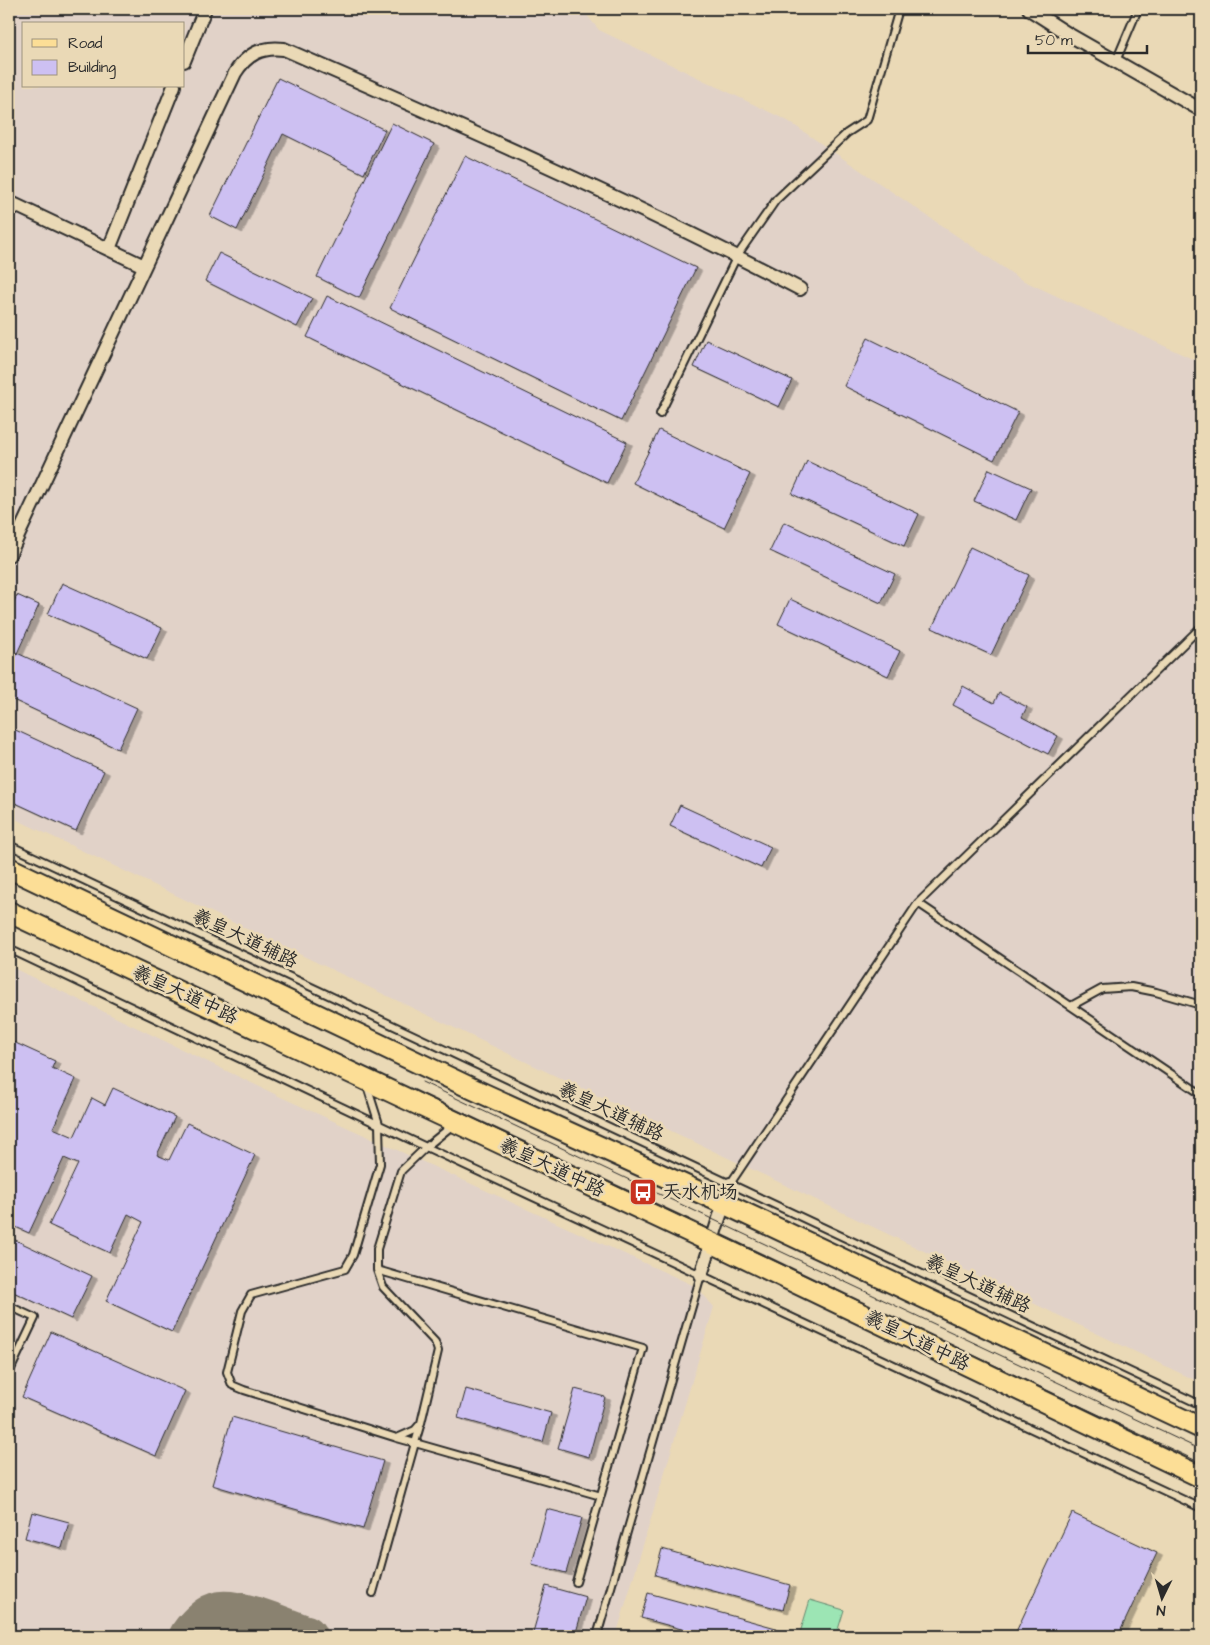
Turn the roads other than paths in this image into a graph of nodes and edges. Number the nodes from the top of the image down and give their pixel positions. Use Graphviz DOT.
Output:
graph roads {
  1 [pos="204,9"];
  2 [pos="899,9"];
  3 [pos="1028,9"];
  4 [pos="1138,9"];
  5 [pos="185,58"];
  6 [pos="1116,61"];
  7 [pos="173,88"];
  8 [pos="1201,110"];
  9 [pos="9,202"];
  10 [pos="109,249"];
  11 [pos="737,256"];
  12 [pos="144,266"];
  13 [pos="800,289"];
  14 [pos="660,414"];
  15 [pos="9,555"];
  16 [pos="1201,627"];
  17 [pos="9,845"];
  18 [pos="9,868"];
  19 [pos="918,903"];
  20 [pos="9,912"];
  21 [pos="9,949"];
  22 [pos="1201,1005"];
  23 [pos="1071,1006"];
  24 [pos="365,1080"];
  25 [pos="1201,1094"];
  26 [pos="456,1123"];
  27 [pos="379,1124"];
  28 [pos="426,1147"];
  29 [pos="730,1184"];
  30 [pos="723,1203"];
  31 [pos="711,1242"];
  32 [pos="377,1270"];
  33 [pos="701,1274"];
  34 [pos="9,1306"];
  35 [pos="9,1373"];
  36 [pos="1201,1406"];
  37 [pos="421,1423"];
  38 [pos="1201,1428"];
  39 [pos="397,1438"];
  40 [pos="415,1443"];
  41 [pos="1201,1477"];
  42 [pos="601,1496"];
  43 [pos="1201,1508"];
  44 [pos="576,1582"];
  45 [pos="373,1593"];
  46 [pos="597,1636"];
  1 -- 5 [label="street"];
  2 -- 11 [label="lane"];
  3 -- 6 [label="street"];
  4 -- 6 [label="lane"];
  6 -- 8 [label="street"];
  7 -- 10 [label="street"];
  9 -- 10 [label="street"];
  10 -- 12 [label="street"];
  11 -- 12 [label="street"];
  11 -- 13 [label="street"];
  11 -- 14 [label="lane"];
  12 -- 15 [label="street"];
  16 -- 19 [label="lane"];
  17 -- 29 [label="lane, 羲皇大道辅路"];
  18 -- 30 [label="main road, 羲皇大道中路"];
  19 -- 23 [label="lane"];
  19 -- 29 [label="lane"];
  20 -- 24 [label="main road, 羲皇大道中路"];
  21 -- 27 [label="lane"];
  22 -- 23 [label="lane"];
  23 -- 25 [label="lane"];
  24 -- 26 [label="main road, 羲皇大道中路"];
  24 -- 27 [label="lane"];
  26 -- 28 [label="lane"];
  26 -- 31 [label="main road, 羲皇大道中路"];
  27 -- 28 [label="lane"];
  27 -- 39 [label="lane"];
  28 -- 32 [label="lane"];
  28 -- 33 [label="lane"];
  29 -- 30 [label="street"];
  29 -- 36 [label="lane, 羲皇大道辅路"];
  30 -- 31 [label="street"];
  30 -- 38 [label="main road, 羲皇大道中路"];
  31 -- 33 [label="street"];
  31 -- 41 [label="main road, 羲皇大道中路"];
  32 -- 37 [label="lane"];
  32 -- 42 [label="lane"];
  33 -- 43 [label="lane"];
  33 -- 46 [label="lane"];
  34 -- 35 [label="lane"];
  37 -- 39 [label="lane"];
  37 -- 40 [label="lane"];
  39 -- 40 [label="lane"];
  40 -- 42 [label="lane"];
  40 -- 45 [label="lane"];
  42 -- 44 [label="lane"];
}
